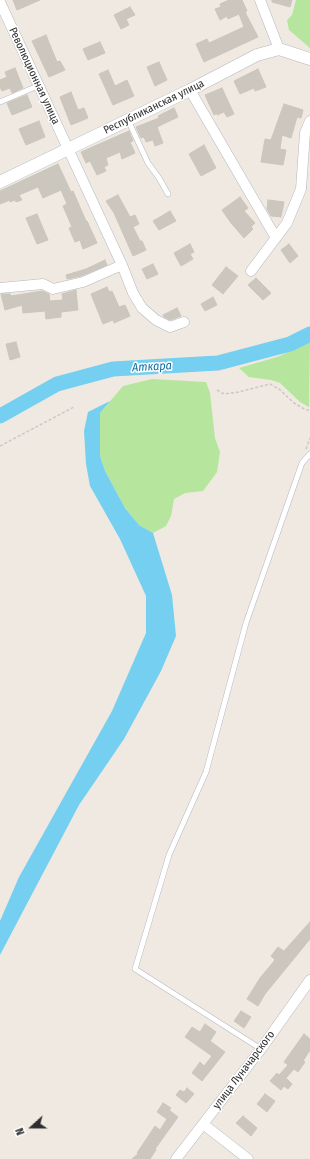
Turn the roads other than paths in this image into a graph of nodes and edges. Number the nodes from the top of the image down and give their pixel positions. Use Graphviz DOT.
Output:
graph roads {
  1 [pos="263,2"];
  2 [pos="0,4"];
  3 [pos="279,49"];
  4 [pos="310,59"];
  5 [pos="40,85"];
  6 [pos="190,90"];
  7 [pos="0,102"];
  8 [pos="128,120"];
  9 [pos="310,121"];
  10 [pos="68,150"];
  11 [pos="0,182"];
  12 [pos="168,194"];
  13 [pos="276,238"];
  14 [pos="122,265"];
  15 [pos="251,271"];
  16 [pos="0,288"];
  17 [pos="184,322"];
  18 [pos="310,454"];
  19 [pos="310,980"];
  20 [pos="261,1049"];
  21 [pos="203,1124"];
  22 [pos="176,1159"];
  23 [pos="248,1159"];
  1 -- 3 [label="street"];
  2 -- 5 [label="street, Революционная улица"];
  3 -- 4 [label="street"];
  3 -- 6 [label="street, Республиканская улица"];
  5 -- 7 [label="lane"];
  5 -- 10 [label="street, Революционная улица"];
  6 -- 8 [label="street, Республиканская улица"];
  6 -- 13 [label="street"];
  8 -- 10 [label="street, Республиканская улица"];
  8 -- 12 [label="lane"];
  9 -- 13 [label="street"];
  10 -- 11 [label="street, Республиканская улица"];
  10 -- 14 [label="street, Революционная улица"];
  13 -- 15 [label="street"];
  14 -- 16 [label="street"];
  14 -- 17 [label="street, Революционная улица"];
  18 -- 20 [label="lane"];
  19 -- 20 [label="street, улица Луначарского"];
  20 -- 21 [label="street, улица Луначарского"];
  21 -- 22 [label="street, улица Луначарского"];
  21 -- 23 [label="street"];
}
